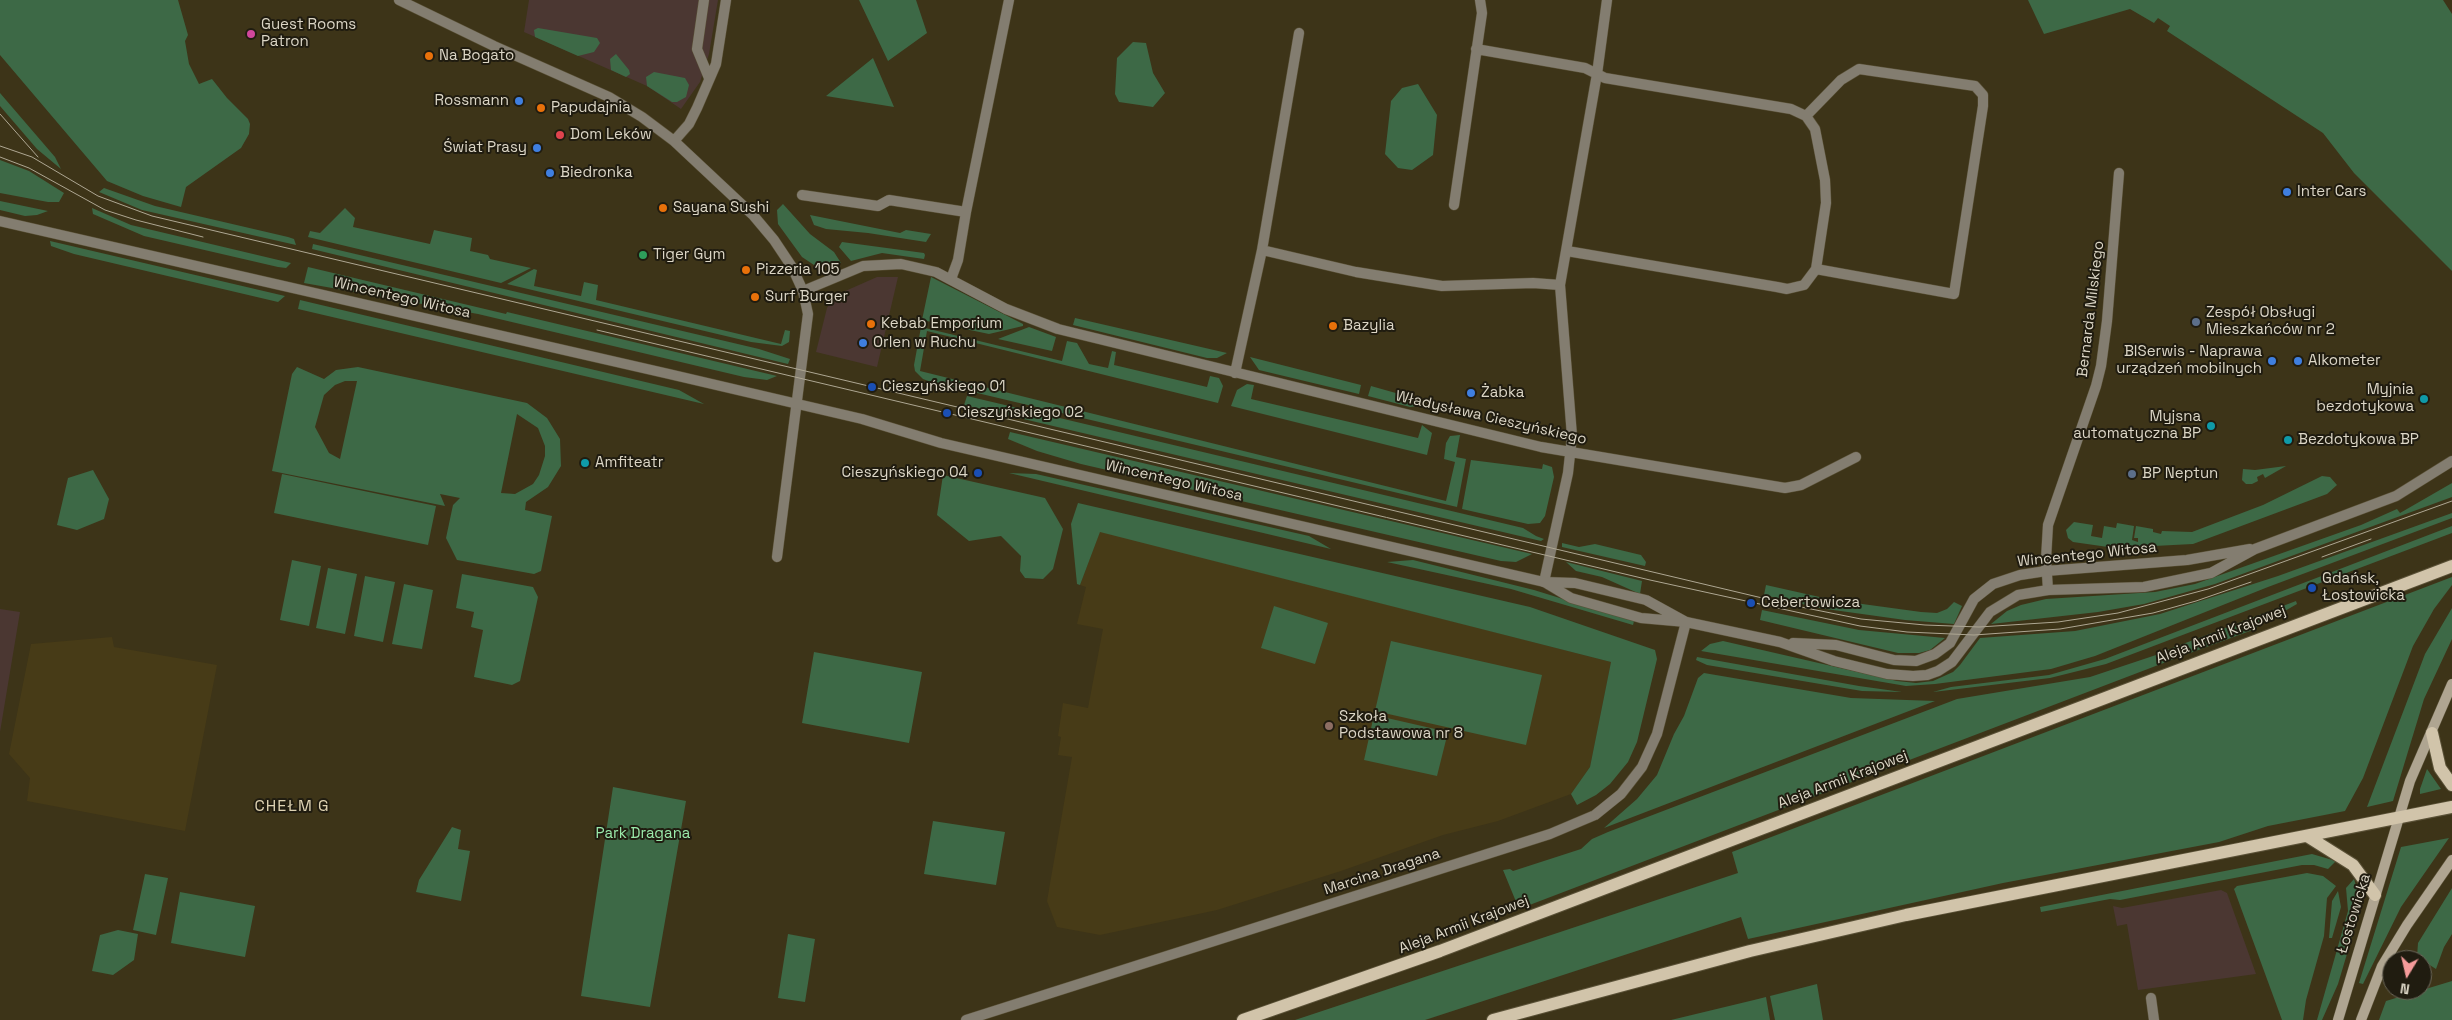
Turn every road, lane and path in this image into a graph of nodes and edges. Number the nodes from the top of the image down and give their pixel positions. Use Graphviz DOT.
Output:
graph roads {
  1 [pos="399,0"];
  2 [pos="704,0"];
  3 [pos="726,0"];
  4 [pos="1009,0"];
  5 [pos="1480,0"];
  6 [pos="1607,0"];
  7 [pos="1299,33"];
  8 [pos="1476,49"];
  9 [pos="1597,74"];
  10 [pos="709,78"];
  11 [pos="1806,116"];
  12 [pos="674,141"];
  13 [pos="2119,173"];
  14 [pos="802,195"];
  15 [pos="1454,205"];
  16 [pos="966,212"];
  17 [pos="0,221"];
  18 [pos="1262,250"];
  19 [pos="1567,252"];
  20 [pos="1816,269"];
  21 [pos="951,279"];
  22 [pos="1560,285"];
  23 [pos="803,291"];
  24 [pos="1234,373"];
  25 [pos="798,405"];
  26 [pos="1571,453"];
  27 [pos="1856,457"];
  28 [pos="2452,460"];
  29 [pos="2255,549"];
  30 [pos="777,557"];
  31 [pos="2452,566"];
  32 [pos="2046,571"];
  33 [pos="1544,582"];
  34 [pos="2048,590"];
  35 [pos="1686,622"];
  36 [pos="1780,642"];
  37 [pos="2452,684"];
  38 [pos="2432,733"];
  39 [pos="2452,785"];
  40 [pos="2452,807"];
  41 [pos="2399,818"];
  42 [pos="2307,836"];
  43 [pos="2452,860"];
  44 [pos="2375,895"];
  45 [pos="2151,998"];
  46 [pos="966,1020"];
  47 [pos="1243,1020"];
  48 [pos="1493,1020"];
  49 [pos="2154,1020"];
  50 [pos="2338,1020"];
  51 [pos="2361,1020"];
  1 -- 12 [label="street"];
  2 -- 10 [label="street"];
  3 -- 10 [label="street"];
  4 -- 16 [label="street"];
  5 -- 8 [label="street"];
  6 -- 9 [label="street"];
  7 -- 18 [label="street"];
  8 -- 9 [label="street"];
  8 -- 15 [label="street"];
  9 -- 11 [label="street"];
  9 -- 19 [label="street"];
  10 -- 12 [label="street"];
  11 -- 20 [label="street"];
  11 -- 20 [label="street"];
  12 -- 23 [label="street"];
  13 -- 32 [label="street, Bernarda Milskiego"];
  14 -- 16 [label="street"];
  16 -- 21 [label="street"];
  17 -- 25 [label="street, Wincentego Witosa"];
  18 -- 22 [label="street"];
  18 -- 24 [label="street"];
  19 -- 20 [label="street"];
  19 -- 22 [label="street"];
  21 -- 23 [label="street, Władysława Cieszyńskiego"];
  21 -- 24 [label="street, Władysława Cieszyńskiego"];
  22 -- 26 [label="street"];
  23 -- 25 [label="street"];
  24 -- 26 [label="street, Władysława Cieszyńskiego"];
  25 -- 30 [label="street"];
  25 -- 33 [label="street, Wincentego Witosa"];
  26 -- 27 [label="street, Władysława Cieszyńskiego"];
  26 -- 33 [label="street"];
  28 -- 29 [label="street, Wincentego Witosa"];
  29 -- 32 [label="street, Wincentego Witosa"];
  29 -- 34 [label="street, Wincentego Witosa"];
  31 -- 47 [label="main road, Aleja Armii Krajowej"];
  32 -- 34 [label="street, Bernarda Milskiego"];
  32 -- 36 [label="street, Wincentego Witosa"];
  33 -- 35 [label="street, Wincentego Witosa"];
  33 -- 35 [label="street, Wincentego Witosa"];
  34 -- 36 [label="street, Wincentego Witosa"];
  35 -- 36 [label="street, Wincentego Witosa"];
  35 -- 46 [label="street, Marcina Dragana"];
  37 -- 38 [label="main road, Łostowicka"];
  38 -- 39 [label="main road"];
  38 -- 41 [label="main road, Łostowicka"];
  40 -- 41 [label="main road"];
  41 -- 42 [label="main road"];
  41 -- 44 [label="main road, Łostowicka"];
  42 -- 44 [label="main road"];
  42 -- 48 [label="main road"];
  43 -- 51 [label="main road"];
  44 -- 50 [label="main road, Łostowicka"];
  45 -- 49 [label="street"];
}
